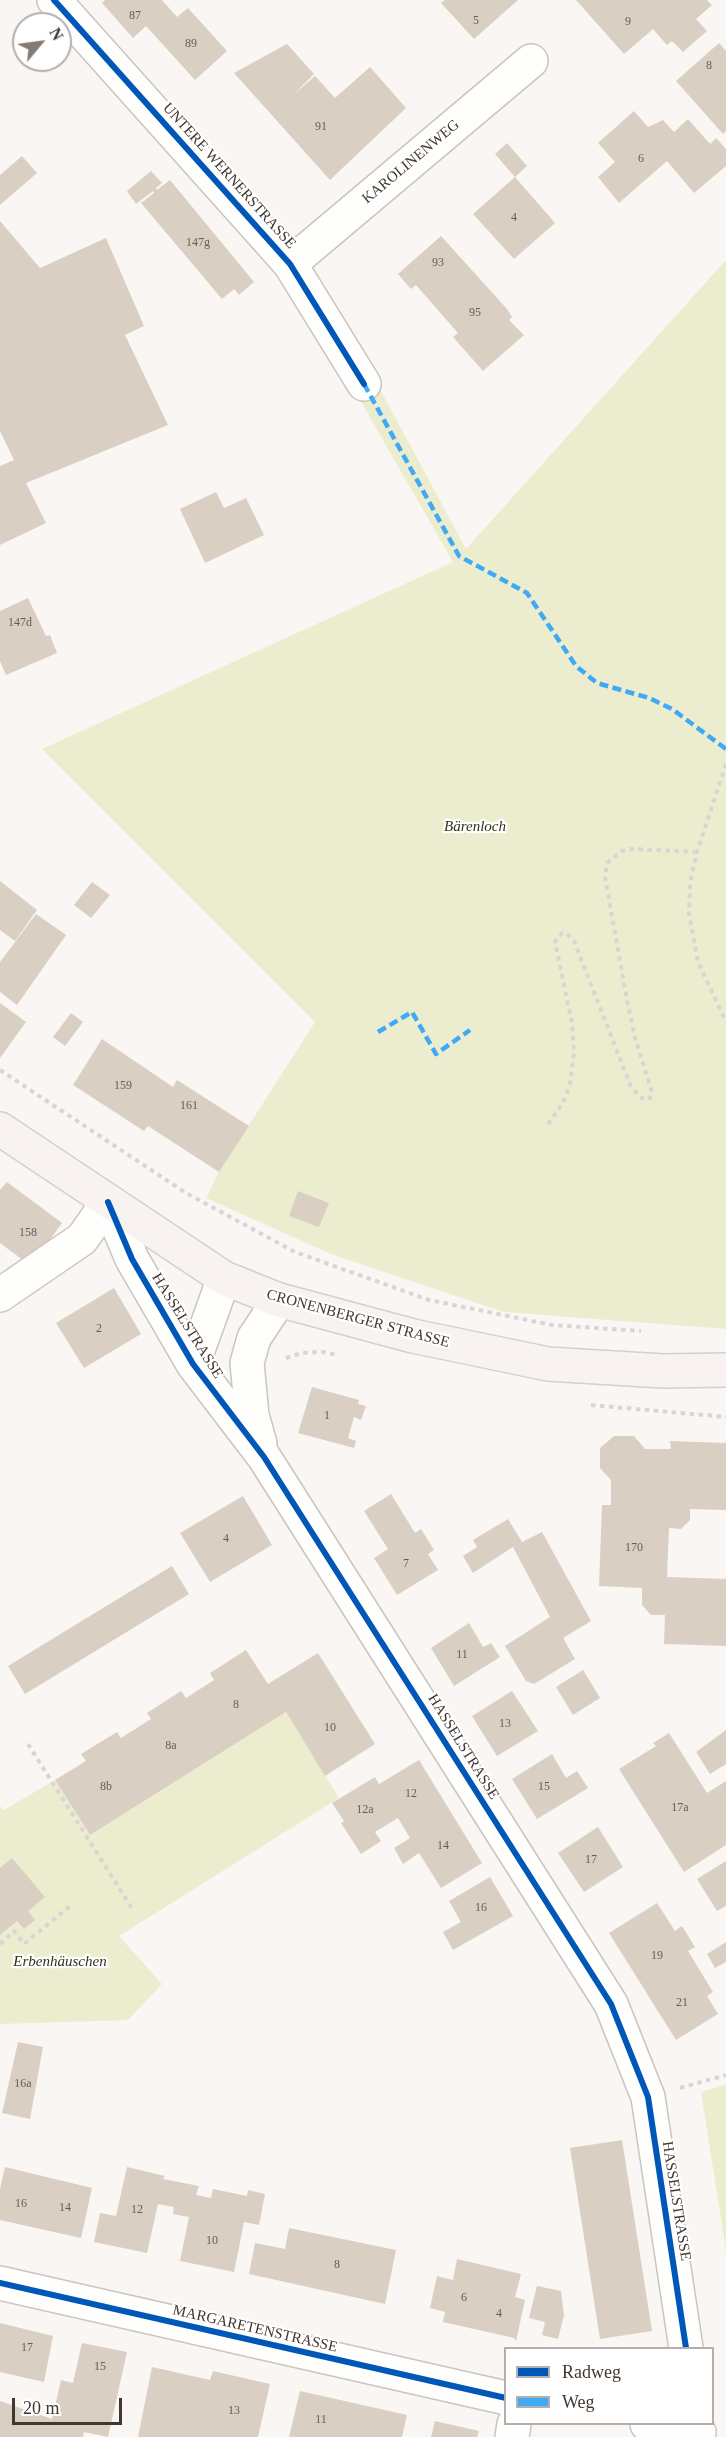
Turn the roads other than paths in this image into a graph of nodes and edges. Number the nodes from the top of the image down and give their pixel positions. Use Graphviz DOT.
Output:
graph roads {
  1 [pos="54,0"];
  2 [pos="531,61"];
  3 [pos="291,264"];
  4 [pos="364,384"];
  5 [pos="0,1129"];
  6 [pos="108,1202"];
  7 [pos="224,1278"];
  8 [pos="0,1295"];
  9 [pos="279,1300"];
  10 [pos="192,1364"];
  11 [pos="726,1370"];
  12 [pos="264,1457"];
  13 [pos="0,2283"];
  14 [pos="686,2347"];
  15 [pos="504,2398"];
  16 [pos="654,2425"];
  17 [pos="699,2431"];
  1 -- 3 [label="street, UNTERE WERNERSTRASSE"];
  2 -- 3 [label="street, KAROLINENWEG"];
  3 -- 4 [label="street, UNTERE WERNERSTRASSE"];
  5 -- 6 [label="main road, CRONENBERGER STRASSE"];
  6 -- 7 [label="main road, CRONENBERGER STRASSE"];
  6 -- 8 [label="street"];
  6 -- 10 [label="street, HASSELSTRASSE"];
  7 -- 9 [label="main road, CRONENBERGER STRASSE"];
  7 -- 10 [label="street, HASSELSTRASSE"];
  9 -- 11 [label="main road, CRONENBERGER STRASSE"];
  9 -- 12 [label="street, HASSELSTRASSE"];
  10 -- 12 [label="street, HASSELSTRASSE"];
  12 -- 14 [label="street, HASSELSTRASSE"];
  13 -- 15 [label="street, MARGARETENSTRASSE"];
  16 -- 17 [label="street"];
}
